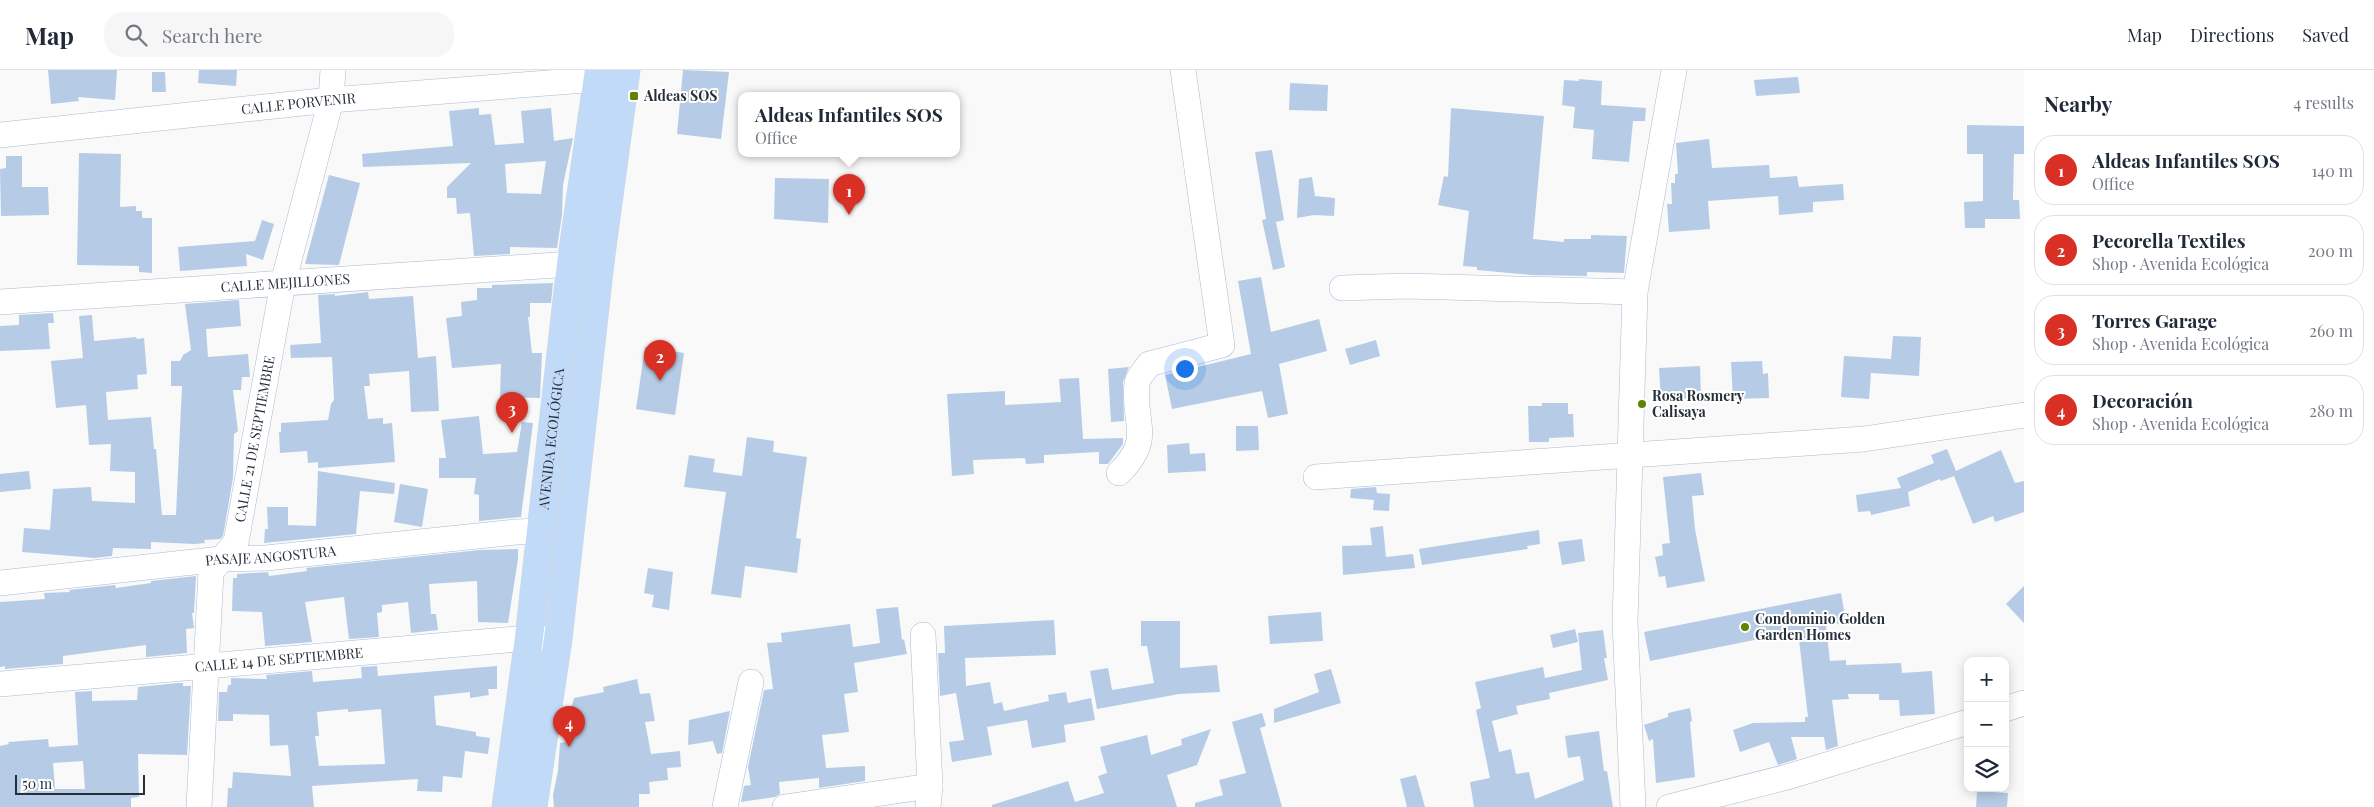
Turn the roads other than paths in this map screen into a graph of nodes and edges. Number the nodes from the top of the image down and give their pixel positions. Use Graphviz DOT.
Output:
graph roads {
  1 [pos="333,70"];
  2 [pos="626,70"];
  3 [pos="1183,70"];
  4 [pos="1674,70"];
  5 [pos="599,75"];
  6 [pos="331,100"];
  7 [pos="0,135"];
  8 [pos="571,264"];
  9 [pos="284,283"];
  10 [pos="1342,288"];
  11 [pos="1634,292"];
  12 [pos="0,302"];
  13 [pos="2024,416"];
  14 [pos="1631,457"];
  15 [pos="1119,473"];
  16 [pos="1316,477"];
  17 [pos="542,531"];
  18 [pos="220,558"];
  19 [pos="0,584"];
  20 [pos="923,635"];
  21 [pos="529,638"];
  22 [pos="558,639"];
  23 [pos="206,666"];
  24 [pos="751,682"];
  25 [pos="0,684"];
  26 [pos="2024,703"];
  27 [pos="2009,709"];
  28 [pos="1964,723"];
  29 [pos="929,797"];
  30 [pos="200,807"];
  31 [pos="506,807"];
  32 [pos="533,807"];
  33 [pos="725,807"];
  34 [pos="785,807"];
  35 [pos="1633,807"];
  36 [pos="1669,807"];
  1 -- 6 [label="street, CALLE 21 DE SEPTIEMBRE"];
  2 -- 22 [label="main road, AVENIDA ECOLÓGICA"];
  3 -- 15 [label="street"];
  4 -- 11 [label="street"];
  5 -- 6 [label="street, CALLE PORVENIR"];
  5 -- 8 [label="main road, AVENIDA ECOLÓGICA"];
  6 -- 7 [label="street, CALLE PORVENIR"];
  6 -- 9 [label="street, CALLE 21 DE SEPTIEMBRE"];
  8 -- 9 [label="street, CALLE MEJILLONES"];
  8 -- 17 [label="main road, AVENIDA ECOLÓGICA"];
  9 -- 12 [label="street, CALLE MEJILLONES"];
  9 -- 18 [label="street, CALLE 21 DE SEPTIEMBRE"];
  10 -- 11 [label="street"];
  11 -- 14 [label="street"];
  13 -- 14 [label="street"];
  14 -- 16 [label="street"];
  14 -- 35 [label="street"];
  17 -- 18 [label="street, PASAJE ANGOSTURA"];
  17 -- 21 [label="main road, AVENIDA ECOLÓGICA"];
  18 -- 19 [label="street, PASAJE ANGOSTURA"];
  18 -- 23 [label="street, CALLE 21 DE SEPTIEMBRE"];
  20 -- 29 [label="street"];
  21 -- 22 [label="street, CALLE 14 DE SEPTIEMBRE"];
  21 -- 23 [label="street, CALLE 14 DE SEPTIEMBRE"];
  21 -- 31 [label="main road, AVENIDA ECOLÓGICA"];
  22 -- 32 [label="main road, AVENIDA ECOLÓGICA"];
  23 -- 25 [label="street, CALLE 14 DE SEPTIEMBRE"];
  23 -- 30 [label="street, CALLE 21 DE SEPTIEMBRE"];
  24 -- 33 [label="street"];
  26 -- 27 [label="street"];
  28 -- 36 [label="street"];
  29 -- 34 [label="street"];
}
